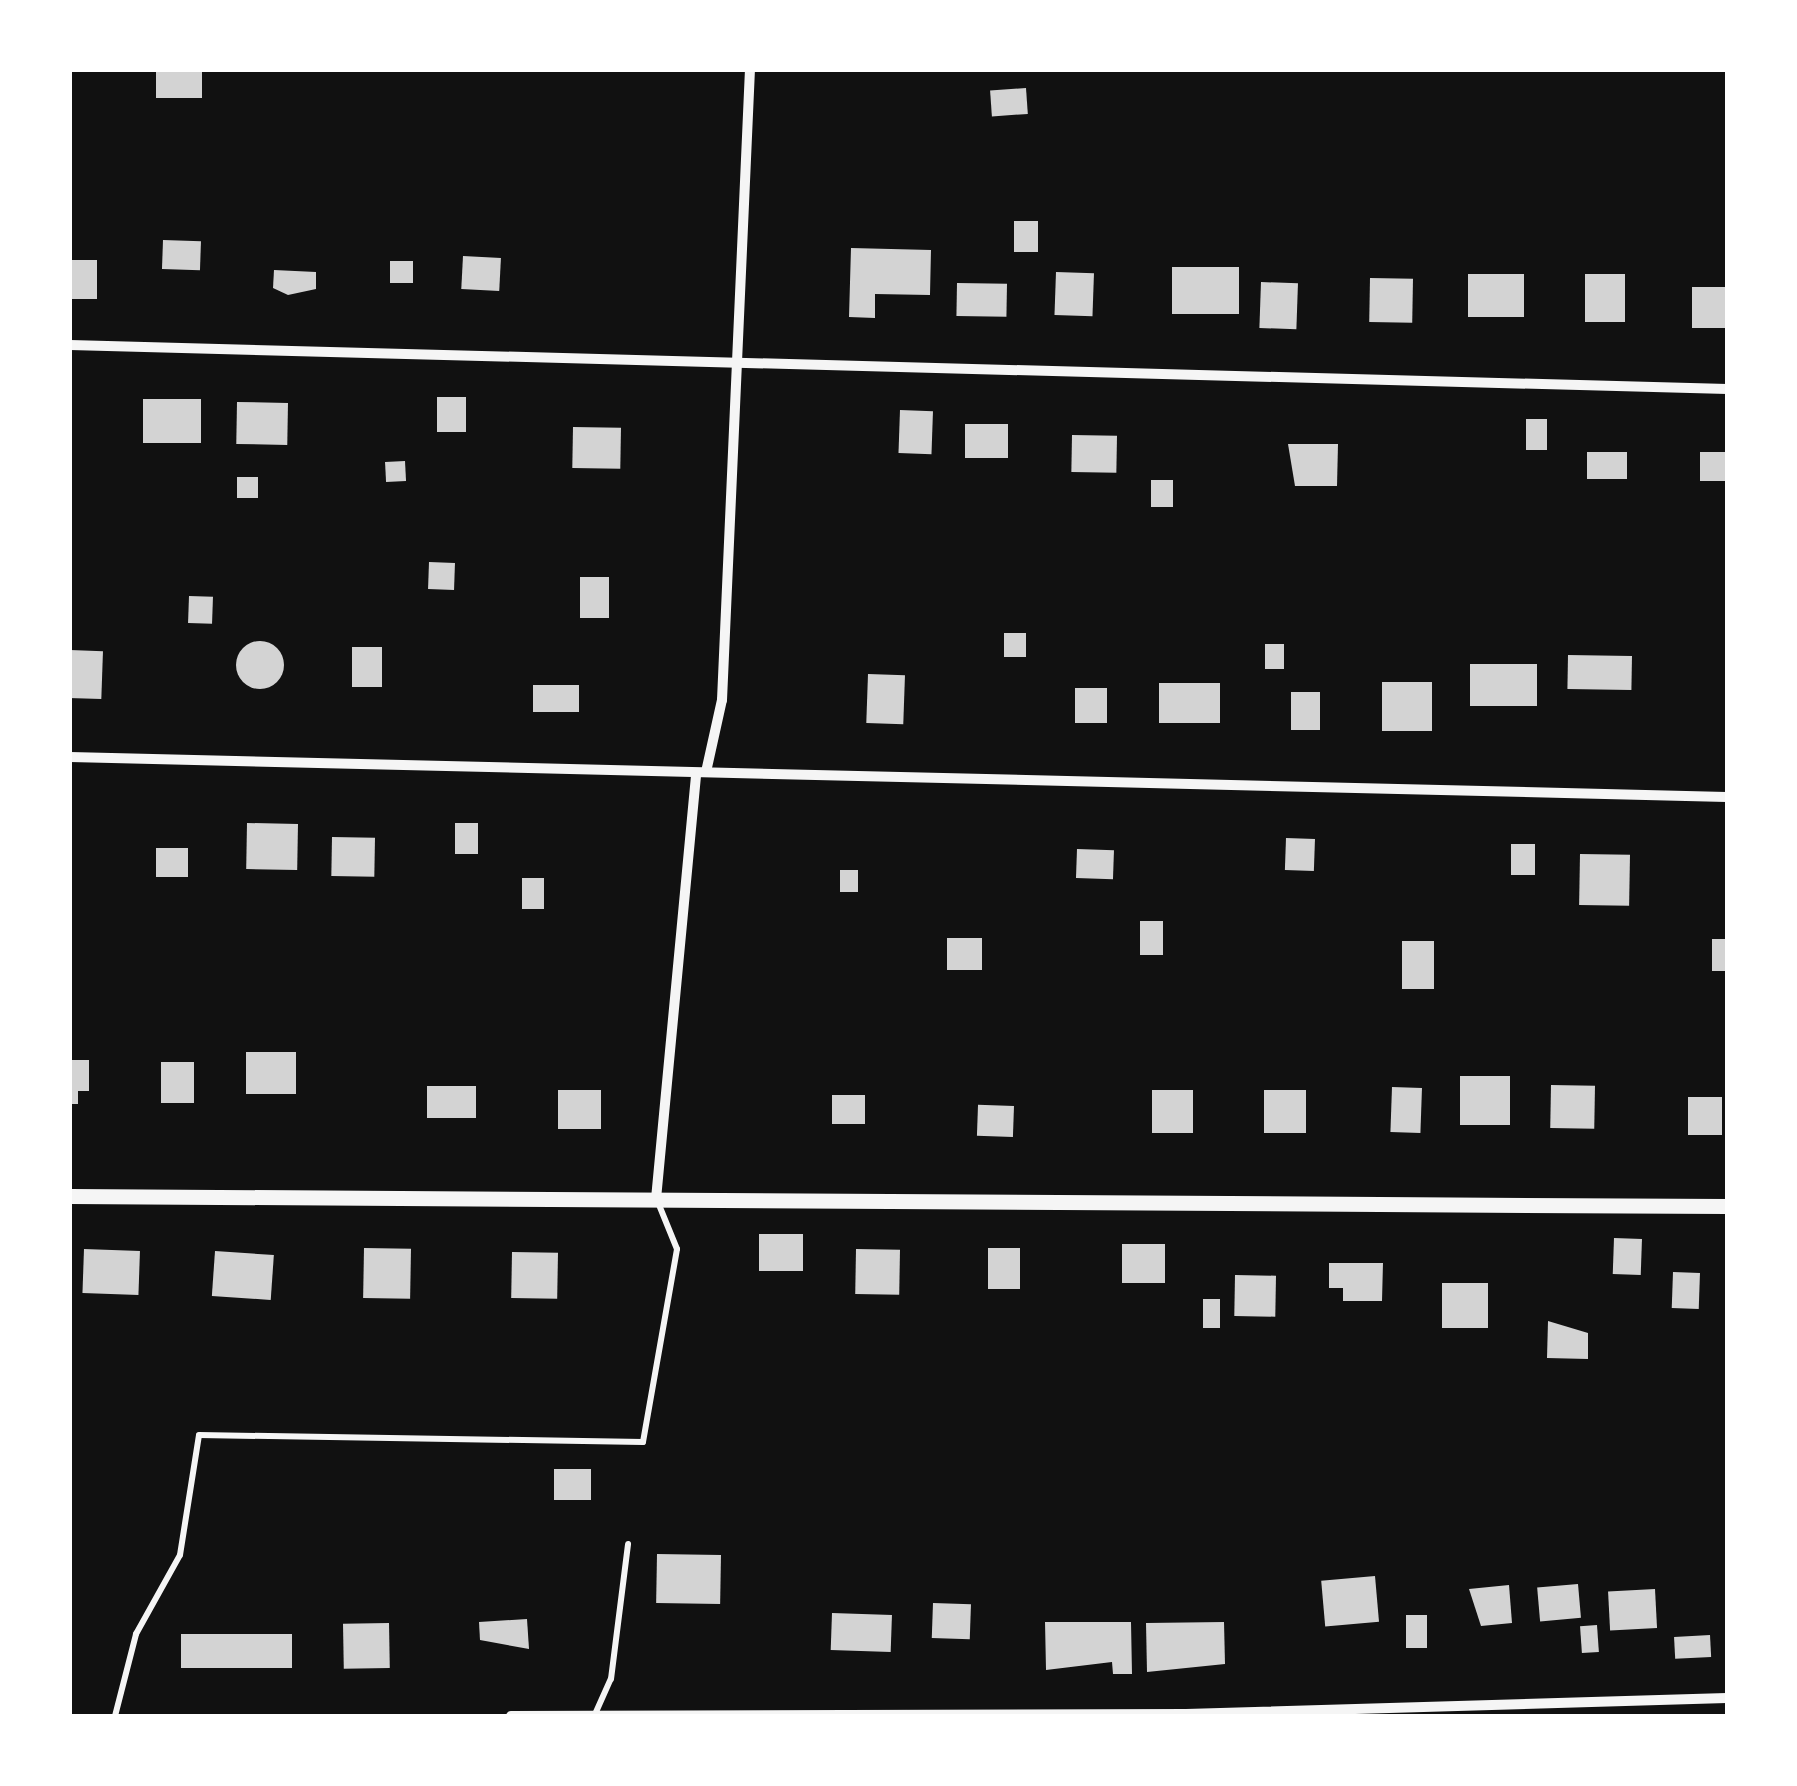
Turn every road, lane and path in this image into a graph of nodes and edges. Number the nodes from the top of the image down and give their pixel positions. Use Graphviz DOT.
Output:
graph roads {
  1 [pos="750,70"];
  2 [pos="70,345"];
  3 [pos="735,364"];
  4 [pos="1727,389"];
  5 [pos="70,757"];
  6 [pos="701,772"];
  7 [pos="1727,797"];
  8 [pos="70,1196"];
  9 [pos="656,1199"];
  10 [pos="1727,1206"];
  11 [pos="628,1544"];
  12 [pos="1727,1698"];
  13 [pos="596,1712"];
  14 [pos="772,1714"];
  15 [pos="903,1714"];
  16 [pos="1186,1715"];
  17 [pos="115,1716"];
  18 [pos="511,1716"];
  1 -- 3 [label="street"];
  2 -- 3 [label="street"];
  3 -- 4 [label="street"];
  3 -- 6 [label="street"];
  5 -- 6 [label="street"];
  6 -- 7 [label="street"];
  6 -- 9 [label="street"];
  8 -- 9 [label="street"];
  9 -- 10 [label="street"];
  9 -- 17 [label="lane"];
  11 -- 13 [label="lane"];
  12 -- 16 [label="street"];
  13 -- 14 [label="street"];
  13 -- 18 [label="street"];
  14 -- 15 [label="street"];
  15 -- 16 [label="street"];
}
